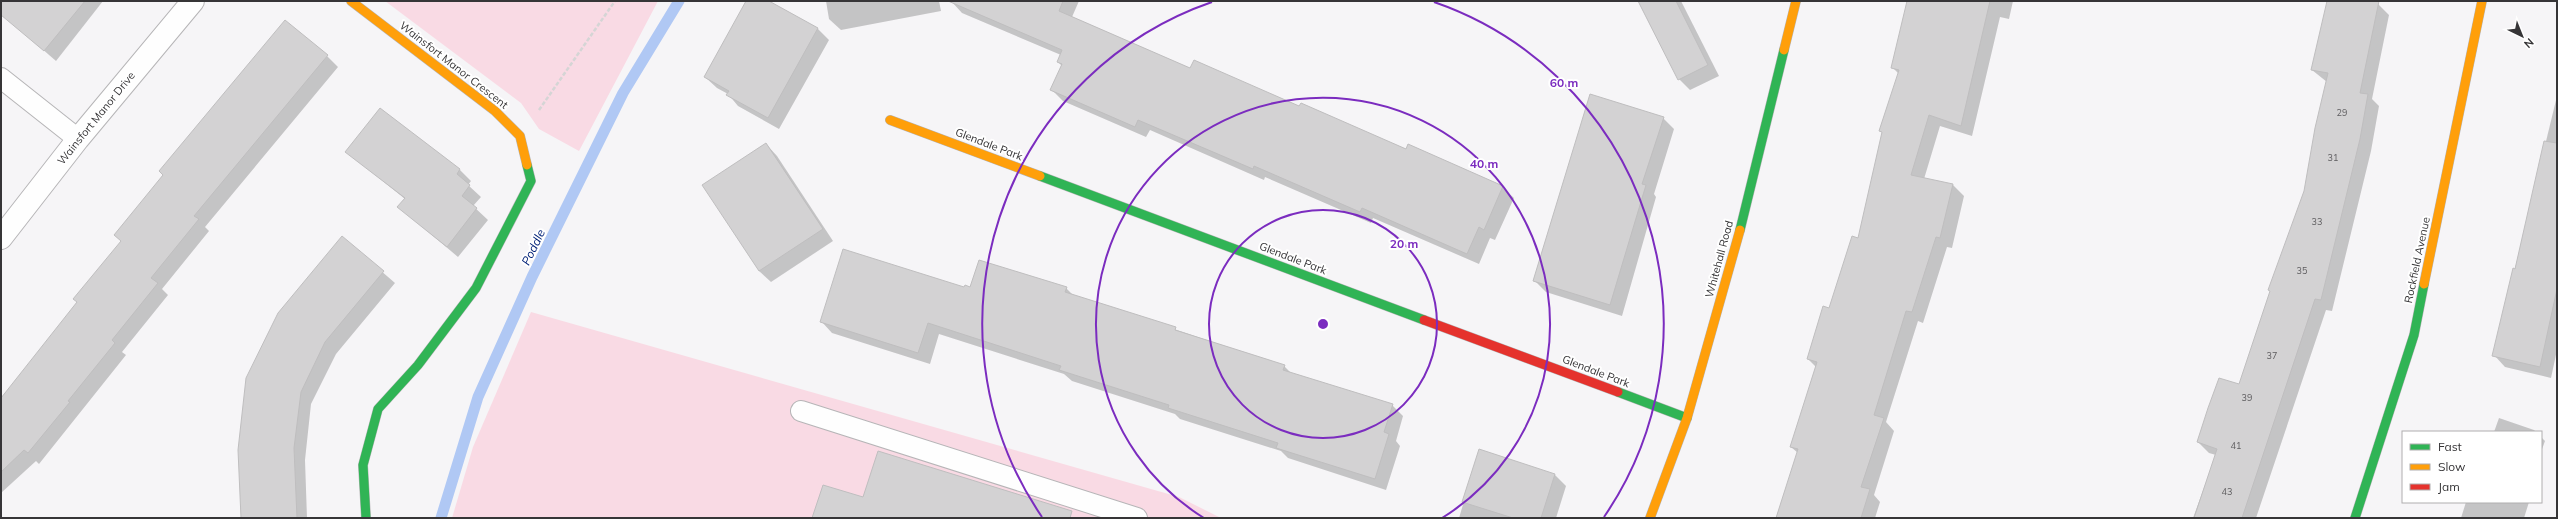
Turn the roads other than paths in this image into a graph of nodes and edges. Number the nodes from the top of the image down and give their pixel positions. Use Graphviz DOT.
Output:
graph roads {
  1 [pos="193,1"];
  2 [pos="351,1"];
  3 [pos="1796,1"];
  4 [pos="2482,1"];
  5 [pos="1,78"];
  6 [pos="890,120"];
  7 [pos="78,139"];
  8 [pos="1,238"];
  9 [pos="801,411"];
  10 [pos="1687,418"];
  11 [pos="366,518"];
  12 [pos="1137,518"];
  13 [pos="1650,518"];
  14 [pos="2355,518"];
  1 -- 7 [label="street, Wainsfort Manor Drive"];
  2 -- 11 [label="street, Wainsfort Manor Crescent"];
  3 -- 10 [label="street, Whitehall Road"];
  4 -- 14 [label="street, Rockfield Avenue"];
  5 -- 7 [label="lane"];
  6 -- 10 [label="street, Glendale Park"];
  7 -- 8 [label="street, Wainsfort Manor Drive"];
  9 -- 12 [label="lane"];
  10 -- 13 [label="street, Whitehall Road"];
}
